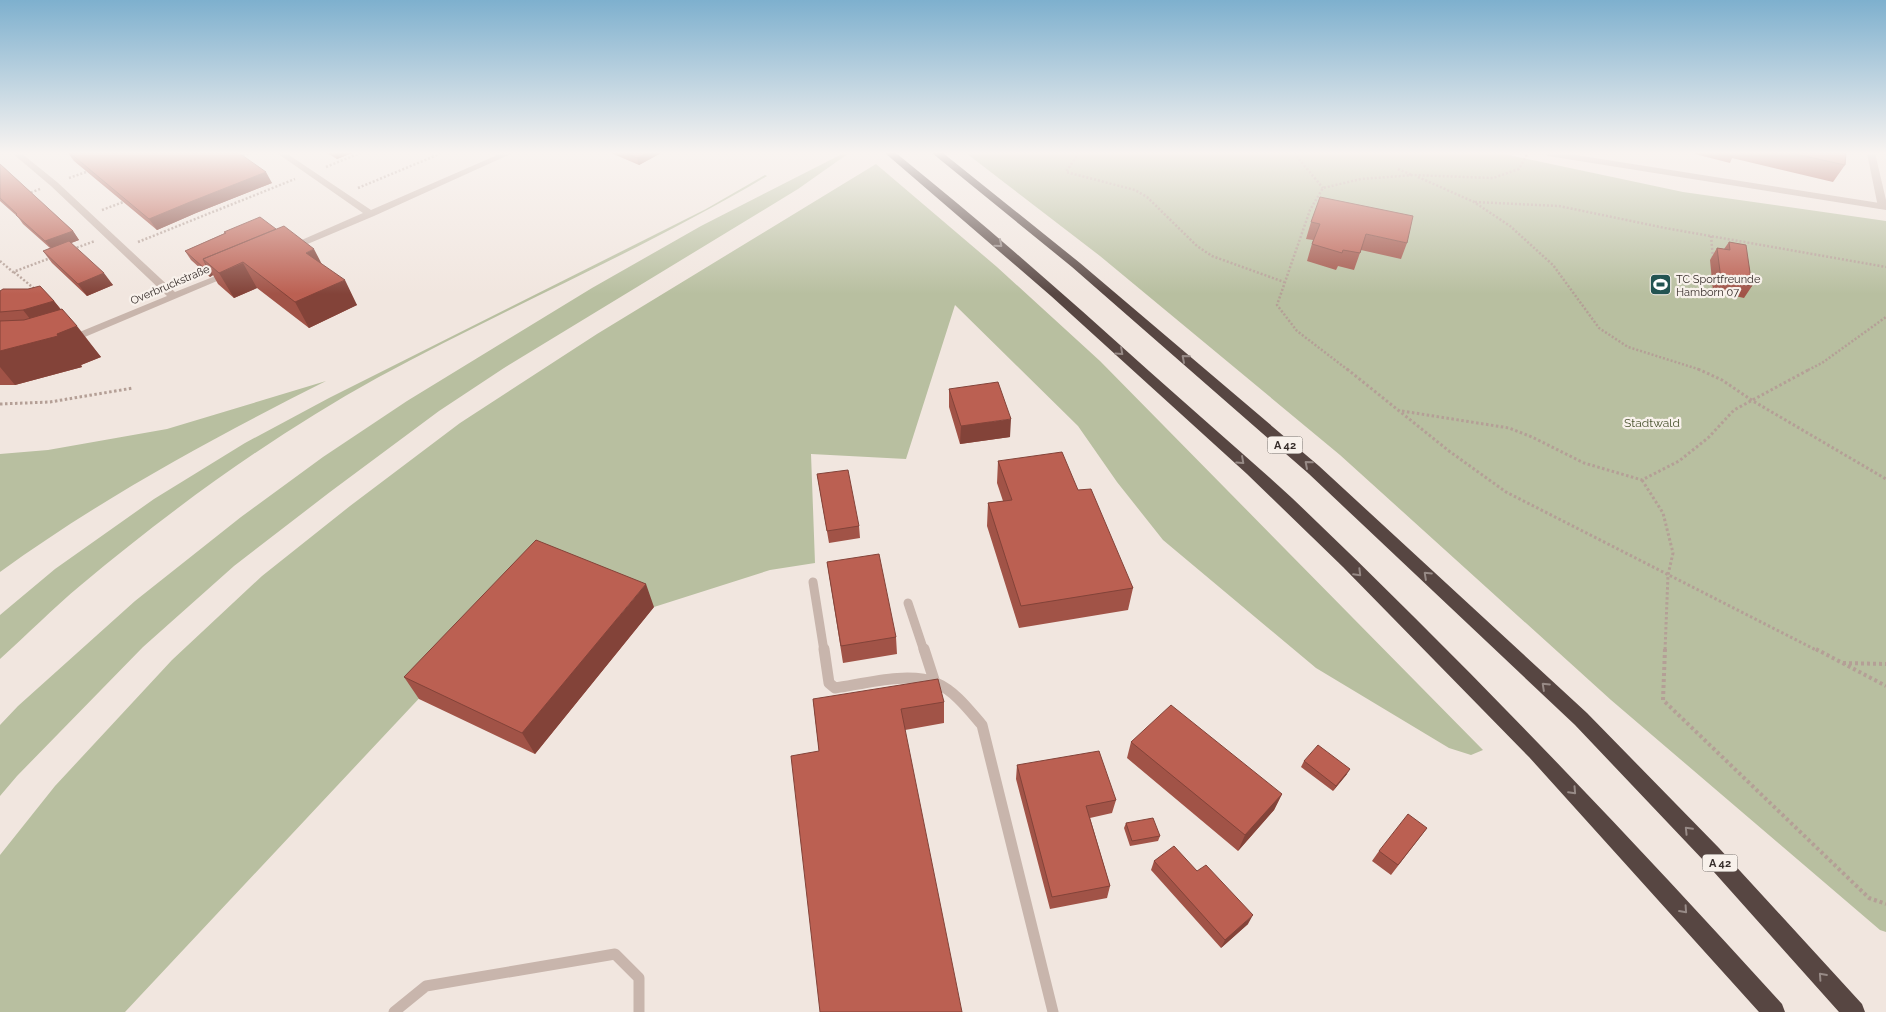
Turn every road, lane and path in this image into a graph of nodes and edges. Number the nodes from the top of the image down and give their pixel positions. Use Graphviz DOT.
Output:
graph roads {
  1 [pos="70,200"];
  2 [pos="127,200"];
  3 [pos="243,200"];
  4 [pos="351,200"];
  5 [pos="402,200"];
  6 [pos="949,200"];
  7 [pos="998,200"];
  8 [pos="1150,200"];
  9 [pos="1316,200"];
  10 [pos="1470,200"];
  11 [pos="1843,200"];
  12 [pos="1474,202"];
  13 [pos="1885,207"];
  14 [pos="371,214"];
  15 [pos="88,216"];
  16 [pos="110,236"];
  17 [pos="1711,236"];
  18 [pos="123,248"];
  19 [pos="66,252"];
  20 [pos="282,252"];
  21 [pos="57,255"];
  22 [pos="1713,258"];
  23 [pos="0,261"];
  24 [pos="1886,267"];
  25 [pos="237,271"];
  26 [pos="13,272"];
  27 [pos="1284,282"];
  28 [pos="36,290"];
  29 [pos="174,297"];
  30 [pos="1886,317"];
  31 [pos="58,343"];
  32 [pos="133,388"];
  33 [pos="1753,401"];
  34 [pos="0,404"];
  35 [pos="1401,411"];
  36 [pos="1886,479"];
  37 [pos="1642,480"];
  38 [pos="1668,575"];
  39 [pos="813,582"];
  40 [pos="908,602"];
  41 [pos="1842,663"];
  42 [pos="1886,664"];
  43 [pos="936,683"];
  44 [pos="1886,686"];
  45 [pos="1886,904"];
  46 [pos="394,1012"];
  47 [pos="639,1012"];
  48 [pos="1053,1012"];
  49 [pos="1774,1012"];
  50 [pos="1854,1012"];
  1 -- 15 [label="street"];
  2 -- 15 [label="path"];
  3 -- 18 [label="path"];
  4 -- 14 [label="street"];
  5 -- 14 [label="street"];
  6 -- 49 [label="highway, one-way"];
  50 -- 7 [label="highway, A 42, one-way"];
  8 -- 27 [label="path"];
  9 -- 27 [label="path"];
  10 -- 12 [label="path"];
  11 -- 13 [label="street"];
  12 -- 17 [label="path"];
  12 -- 33 [label="path"];
  14 -- 20 [label="street"];
  15 -- 16 [label="street"];
  16 -- 18 [label="street"];
  16 -- 19 [label="path"];
  17 -- 22 [label="path"];
  17 -- 24 [label="path"];
  18 -- 29 [label="street"];
  21 -- 26 [label="path"];
  23 -- 26 [label="path"];
  25 -- 29 [label="street, Overbruckstraße"];
  26 -- 28 [label="path"];
  27 -- 35 [label="path"];
  29 -- 31 [label="street, Overbruckstraße"];
  30 -- 33 [label="path"];
  32 -- 34 [label="path"];
  33 -- 36 [label="path"];
  33 -- 37 [label="path"];
  35 -- 37 [label="path"];
  35 -- 38 [label="path"];
  37 -- 38 [label="path"];
  38 -- 41 [label="path"];
  38 -- 45 [label="path"];
  39 -- 43 [label="lane"];
  40 -- 43 [label="lane"];
  41 -- 42 [label="path"];
  41 -- 44 [label="path"];
  43 -- 48 [label="lane"];
  46 -- 47 [label="lane"];
}
